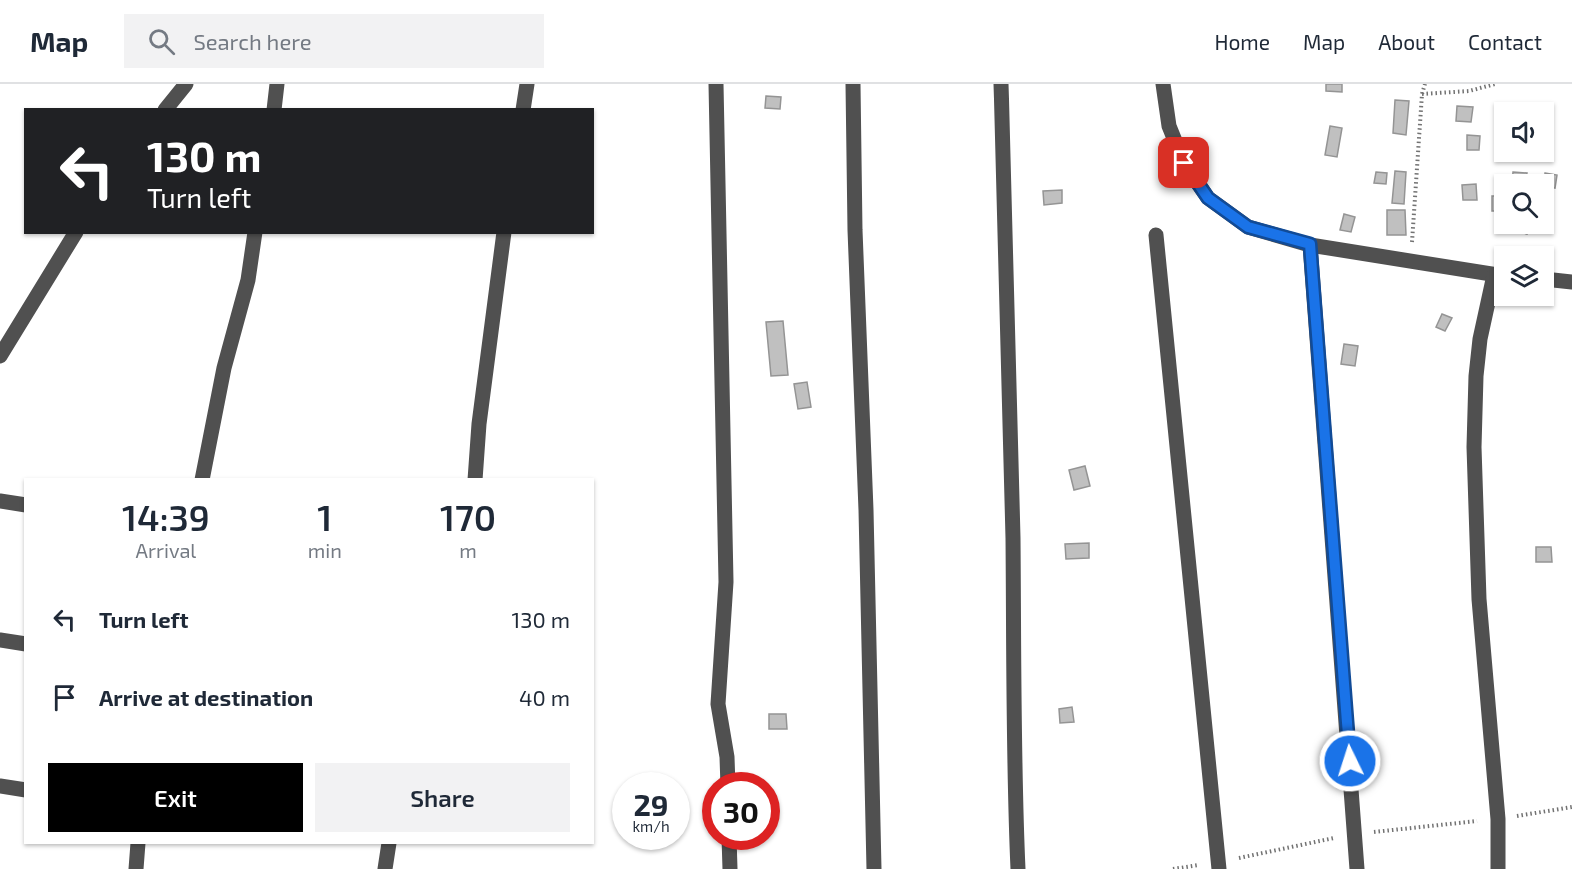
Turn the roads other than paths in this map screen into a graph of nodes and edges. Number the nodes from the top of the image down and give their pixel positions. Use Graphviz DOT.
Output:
graph roads {
  1 [pos="186,84"];
  2 [pos="277,84"];
  3 [pos="527,84"];
  4 [pos="716,84"];
  5 [pos="853,84"];
  6 [pos="1001,84"];
  7 [pos="1163,84"];
  8 [pos="167,108"];
  9 [pos="273,108"];
  10 [pos="524,108"];
  11 [pos="75,234"];
  12 [pos="255,234"];
  13 [pos="504,234"];
  14 [pos="1156,235"];
  15 [pos="1310,244"];
  16 [pos="1494,274"];
  17 [pos="1554,280"];
  18 [pos="1572,282"];
  19 [pos="1494,292"];
  20 [pos="0,356"];
  21 [pos="202,478"];
  22 [pos="475,478"];
  23 [pos="0,501"];
  24 [pos="24,505"];
  25 [pos="0,640"];
  26 [pos="24,644"];
  27 [pos="728,772"];
  28 [pos="0,786"];
  29 [pos="24,790"];
  30 [pos="138,844"];
  31 [pos="389,844"];
  32 [pos="729,850"];
  33 [pos="136,869"];
  34 [pos="385,869"];
  35 [pos="730,869"];
  36 [pos="874,869"];
  37 [pos="1018,869"];
  38 [pos="1219,869"];
  39 [pos="1357,869"];
  40 [pos="1498,869"];
  1 -- 8 [label="street"];
  2 -- 9 [label="street"];
  3 -- 10 [label="street"];
  4 -- 27 [label="street"];
  5 -- 36 [label="street"];
  6 -- 37 [label="street"];
  7 -- 15 [label="street"];
  11 -- 20 [label="street"];
  12 -- 21 [label="street"];
  13 -- 22 [label="street"];
  14 -- 38 [label="street"];
  15 -- 16 [label="street"];
  15 -- 39 [label="street"];
  17 -- 18 [label="street"];
  19 -- 40 [label="street"];
  23 -- 24 [label="street"];
  25 -- 26 [label="street"];
  28 -- 29 [label="street"];
  30 -- 33 [label="street"];
  31 -- 34 [label="street"];
  32 -- 35 [label="street"];
}
